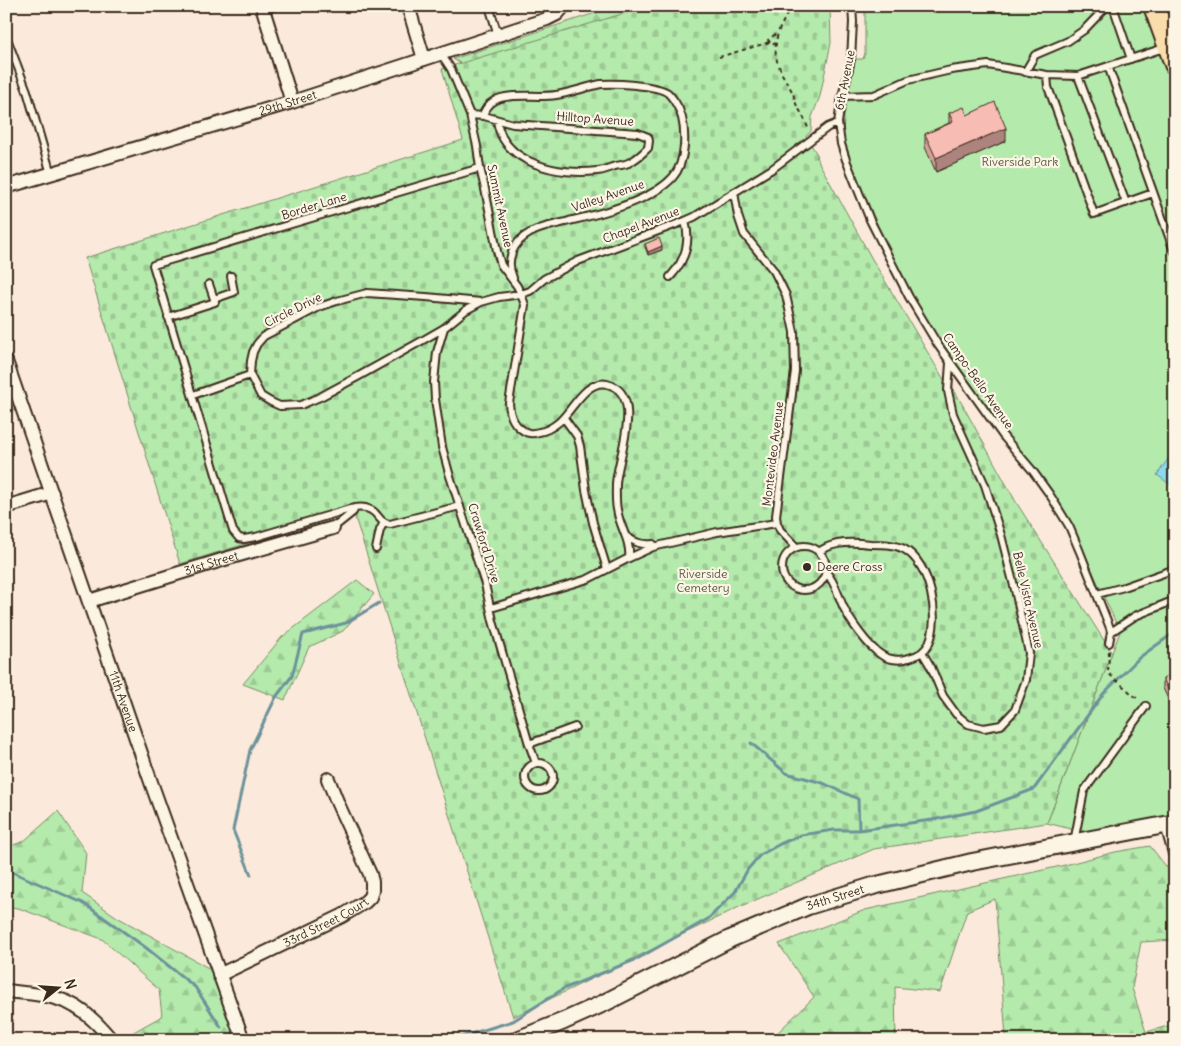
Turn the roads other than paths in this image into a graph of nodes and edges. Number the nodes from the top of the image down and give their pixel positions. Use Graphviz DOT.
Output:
graph roads {
  1 [pos="408,6"];
  2 [pos="489,6"];
  3 [pos="564,6"];
  4 [pos="852,6"];
  5 [pos="1107,6"];
  6 [pos="1113,6"];
  7 [pos="1154,6"];
  8 [pos="267,8"];
  9 [pos="498,35"];
  10 [pos="6,36"];
  11 [pos="441,54"];
  12 [pos="1172,56"];
  13 [pos="424,59"];
  14 [pos="1131,59"];
  15 [pos="1108,66"];
  16 [pos="1025,72"];
  17 [pos="1047,75"];
  18 [pos="1078,76"];
  19 [pos="842,96"];
  20 [pos="292,102"];
  21 [pos="470,115"];
  22 [pos="482,116"];
  23 [pos="497,120"];
  24 [pos="838,123"];
  25 [pos="480,168"];
  26 [pos="51,174"];
  27 [pos="6,187"];
  28 [pos="734,192"];
  29 [pos="1153,193"];
  30 [pos="1126,202"];
  31 [pos="685,221"];
  32 [pos="1174,245"];
  33 [pos="1175,252"];
  34 [pos="231,276"];
  35 [pos="670,277"];
  36 [pos="209,284"];
  37 [pos="517,286"];
  38 [pos="522,294"];
  39 [pos="214,299"];
  40 [pos="481,302"];
  41 [pos="168,317"];
  42 [pos="444,328"];
  43 [pos="6,361"];
  44 [pos="950,363"];
  45 [pos="250,375"];
  46 [pos="192,395"];
  47 [pos="564,418"];
  48 [pos="52,493"];
  49 [pos="460,506"];
  50 [pos="6,507"];
  51 [pos="355,508"];
  52 [pos="384,522"];
  53 [pos="777,523"];
  54 [pos="333,528"];
  55 [pos="624,535"];
  56 [pos="662,544"];
  57 [pos="796,547"];
  58 [pos="376,549"];
  59 [pos="820,551"];
  60 [pos="628,558"];
  61 [pos="608,569"];
  62 [pos="1175,569"];
  63 [pos="826,572"];
  64 [pos="1097,594"];
  65 [pos="1175,600"];
  66 [pos="90,601"];
  67 [pos="490,608"];
  68 [pos="1111,632"];
  69 [pos="1109,643"];
  70 [pos="922,652"];
  71 [pos="1146,706"];
  72 [pos="575,727"];
  73 [pos="529,744"];
  74 [pos="536,762"];
  75 [pos="328,779"];
  76 [pos="1171,824"];
  77 [pos="1073,843"];
  78 [pos="1175,852"];
  79 [pos="219,975"];
  80 [pos="6,991"];
  81 [pos="112,1040"];
  82 [pos="243,1040"];
  83 [pos="517,1040"];
  1 -- 13 [label="street"];
  2 -- 9 [label="lane"];
  3 -- 9 [label="street, 29th Street"];
  4 -- 19 [label="lane, 6th Avenue"];
  5 -- 16 [label="lane"];
  6 -- 14 [label="lane"];
  7 -- 12 [label="main road"];
  8 -- 20 [label="street"];
  9 -- 11 [label="street, 29th Street"];
  10 -- 26 [label="lane"];
  11 -- 13 [label="street, 29th Street"];
  11 -- 21 [label="lane, Summit Avenue"];
  12 -- 14 [label="lane"];
  13 -- 20 [label="street, 29th Street"];
  14 -- 15 [label="lane"];
  15 -- 18 [label="lane"];
  15 -- 29 [label="lane"];
  16 -- 17 [label="lane"];
  16 -- 19 [label="lane"];
  17 -- 18 [label="lane"];
  17 -- 30 [label="lane"];
  18 -- 30 [label="lane"];
  19 -- 24 [label="lane, 6th Avenue"];
  20 -- 26 [label="street, 29th Street"];
  21 -- 22 [label="lane, Hilltop Avenue"];
  21 -- 25 [label="lane, Summit Avenue"];
  22 -- 23 [label="lane, Hilltop Avenue"];
  22 -- 37 [label="lane, Valley Avenue"];
  23 -- 23 [label="lane, Hilltop Avenue"];
  24 -- 28 [label="lane, Chapel Avenue"];
  24 -- 44 [label="lane, Campo-Bello Avenue"];
  25 -- 37 [label="lane, Summit Avenue"];
  25 -- 41 [label="lane, Border Lane"];
  26 -- 27 [label="street, 29th Street"];
  28 -- 31 [label="lane, Chapel Avenue"];
  28 -- 53 [label="lane, Montevideo Avenue"];
  29 -- 30 [label="lane"];
  29 -- 32 [label="lane"];
  31 -- 35 [label="lane"];
  31 -- 38 [label="lane, Chapel Avenue"];
  32 -- 33 [label="lane"];
  34 -- 39 [label="lane"];
  36 -- 39 [label="lane"];
  37 -- 38 [label="lane, Summit Avenue"];
  38 -- 40 [label="lane, Chapel Avenue"];
  38 -- 47 [label="lane"];
  39 -- 41 [label="lane"];
  40 -- 42 [label="lane, Chapel Avenue"];
  40 -- 45 [label="lane, Circle Drive"];
  41 -- 46 [label="lane"];
  42 -- 45 [label="lane"];
  42 -- 49 [label="lane, Crawford Drive"];
  43 -- 48 [label="street, 11th Avenue"];
  44 -- 64 [label="lane, Campo-Bello Avenue"];
  44 -- 70 [label="lane, Belle Vista Avenue"];
  45 -- 46 [label="lane"];
  46 -- 51 [label="lane"];
  47 -- 55 [label="lane"];
  47 -- 61 [label="lane"];
  48 -- 50 [label="street"];
  48 -- 66 [label="street, 11th Avenue"];
  49 -- 52 [label="lane"];
  49 -- 67 [label="lane, Crawford Drive"];
  51 -- 52 [label="lane"];
  51 -- 54 [label="lane"];
  52 -- 58 [label="lane"];
  53 -- 56 [label="lane, Montevideo Avenue"];
  53 -- 57 [label="lane"];
  54 -- 66 [label="street, 31st Street"];
  55 -- 56 [label="lane"];
  55 -- 60 [label="lane"];
  56 -- 60 [label="lane, Montevideo Avenue"];
  57 -- 59 [label="lane"];
  57 -- 63 [label="lane"];
  59 -- 63 [label="lane"];
  59 -- 70 [label="lane"];
  60 -- 61 [label="lane, Montevideo Avenue"];
  61 -- 67 [label="lane, Montevideo Avenue"];
  62 -- 64 [label="lane"];
  63 -- 70 [label="lane"];
  64 -- 68 [label="lane, Campo-Bello Avenue"];
  65 -- 68 [label="lane"];
  66 -- 79 [label="street, 11th Avenue"];
  67 -- 73 [label="lane, Crawford Drive"];
  68 -- 69 [label="lane"];
  71 -- 77 [label="lane"];
  72 -- 73 [label="lane"];
  73 -- 74 [label="lane, Crawford Drive"];
  74 -- 74 [label="lane, Crawford Drive"];
  75 -- 79 [label="street, 33rd Street Court"];
  76 -- 77 [label="street, 34th Street"];
  76 -- 78 [label="street"];
  77 -- 83 [label="street, 34th Street"];
  79 -- 82 [label="street, 11th Avenue"];
  80 -- 81 [label="street"];
}
